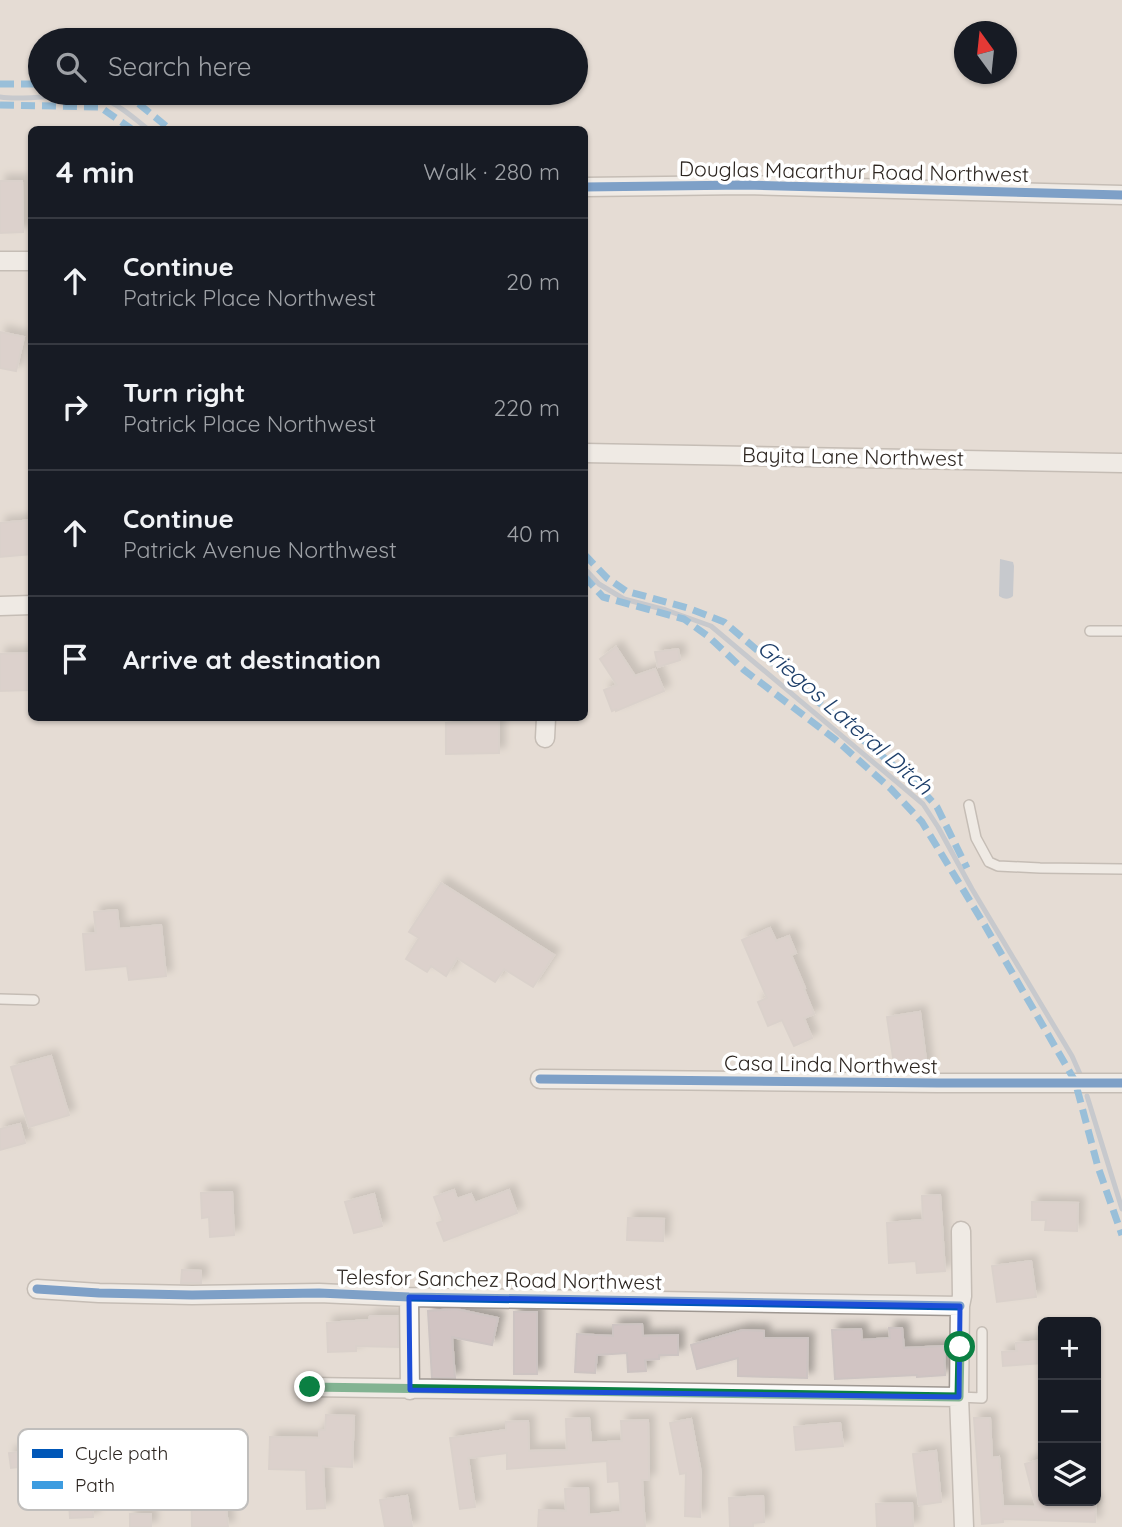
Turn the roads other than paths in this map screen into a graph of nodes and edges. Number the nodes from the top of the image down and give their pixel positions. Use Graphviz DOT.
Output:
graph roads {
  1 [pos="588,187"];
  2 [pos="1122,195"];
  3 [pos="0,261"];
  4 [pos="28,261"];
  5 [pos="588,453"];
  6 [pos="1122,463"];
  7 [pos="28,605"];
  8 [pos="0,606"];
  9 [pos="1090,631"];
  10 [pos="1122,631"];
  11 [pos="546,721"];
  12 [pos="545,738"];
  13 [pos="969,805"];
  14 [pos="1122,869"];
  15 [pos="0,999"];
  16 [pos="34,1000"];
  17 [pos="540,1079"];
  18 [pos="1122,1083"];
  19 [pos="961,1231"];
  20 [pos="37,1289"];
  21 [pos="409,1297"];
  22 [pos="960,1306"];
  23 [pos="982,1332"];
  24 [pos="310,1387"];
  25 [pos="410,1390"];
  26 [pos="959,1397"];
  27 [pos="964,1527"];
  1 -- 2 [label="street, Douglas Macarthur Road Northwest"];
  3 -- 4 [label="street"];
  5 -- 6 [label="street, Bayita Lane Northwest"];
  7 -- 8 [label="street"];
  9 -- 10 [label="lane"];
  11 -- 12 [label="street"];
  13 -- 14 [label="lane"];
  15 -- 16 [label="lane"];
  17 -- 18 [label="street, Casa Linda Northwest"];
  19 -- 22 [label="street"];
  20 -- 21 [label="street, Telesfor Sanchez Road Northwest"];
  21 -- 22 [label="street, Telesfor Sanchez Road Northwest"];
  21 -- 25 [label="street"];
  22 -- 26 [label="street"];
  23 -- 26 [label="lane"];
  24 -- 25 [label="street"];
  25 -- 26 [label="street"];
  26 -- 27 [label="street"];
}
